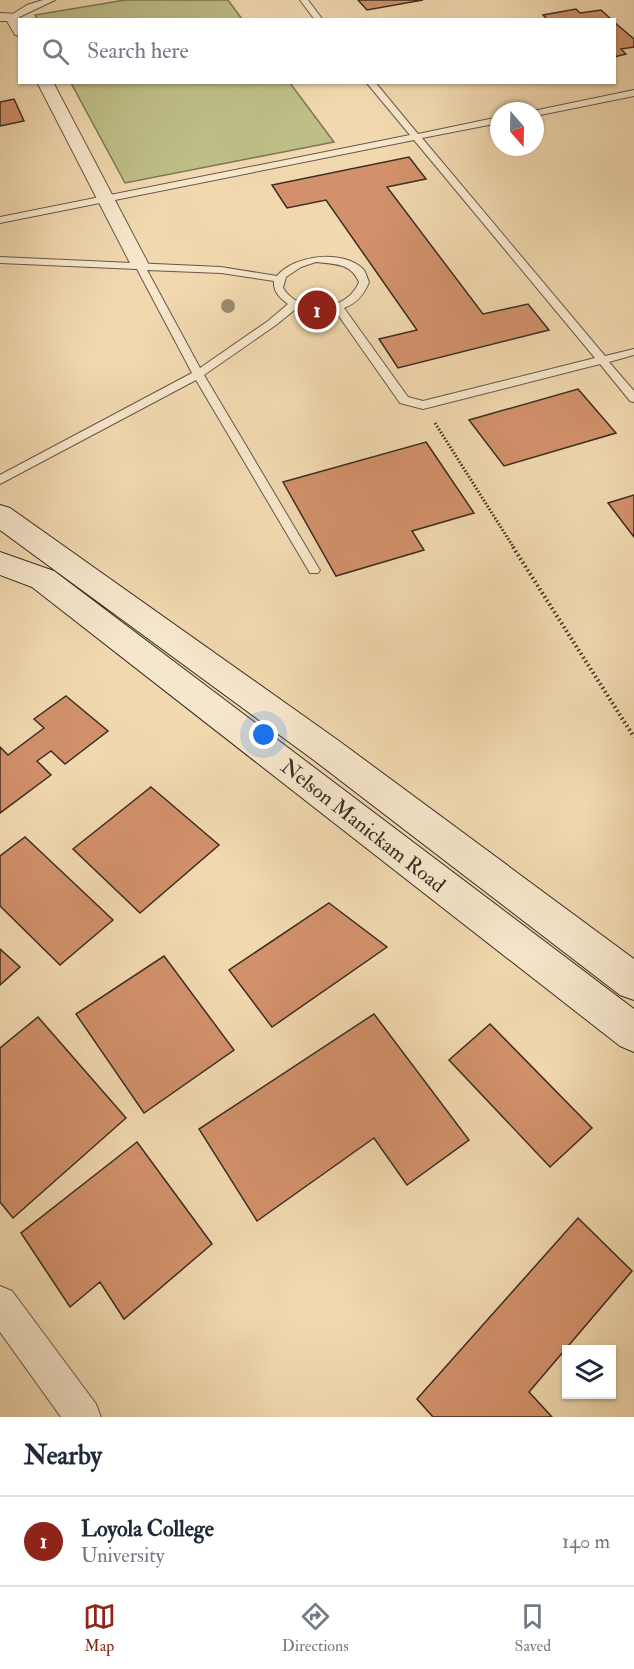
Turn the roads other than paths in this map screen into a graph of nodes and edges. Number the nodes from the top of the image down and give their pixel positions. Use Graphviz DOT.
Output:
graph roads {
  1 [pos="51,0"];
  2 [pos="304,0"];
  3 [pos="6,17"];
  4 [pos="318,18"];
  5 [pos="18,30"];
  6 [pos="46,84"];
  7 [pos="372,84"];
  8 [pos="634,93"];
  9 [pos="544,110"];
  10 [pos="490,122"];
  11 [pos="414,137"];
  12 [pos="105,199"];
  13 [pos="0,220"];
  14 [pos="0,260"];
  15 [pos="140,265"];
  16 [pos="279,279"];
  17 [pos="295,304"];
  18 [pos="338,307"];
  19 [pos="634,352"];
  20 [pos="601,360"];
  21 [pos="198,374"];
  22 [pos="634,398"];
  23 [pos="0,480"];
  24 [pos="0,515"];
  25 [pos="0,563"];
  26 [pos="314,570"];
  27 [pos="634,982"];
  28 [pos="634,1033"];
  29 [pos="0,1303"];
  30 [pos="83,1417"];
  1 -- 3 [label="lane"];
  2 -- 4 [label="lane"];
  3 -- 5 [label="street"];
  6 -- 12 [label="street"];
  7 -- 11 [label="lane"];
  8 -- 9 [label="lane"];
  10 -- 11 [label="lane"];
  11 -- 12 [label="lane"];
  11 -- 20 [label="lane"];
  12 -- 13 [label="lane"];
  12 -- 15 [label="street"];
  14 -- 15 [label="lane"];
  15 -- 16 [label="lane"];
  15 -- 21 [label="lane"];
  16 -- 17 [label="lane"];
  16 -- 18 [label="lane"];
  17 -- 18 [label="lane"];
  17 -- 21 [label="lane"];
  18 -- 20 [label="lane"];
  19 -- 20 [label="lane"];
  20 -- 22 [label="lane"];
  21 -- 23 [label="lane"];
  21 -- 26 [label="lane"];
  24 -- 27 [label="main road, Nelson Manickam Road"];
  25 -- 28 [label="main road, Nelson Manickam Road"];
  29 -- 30 [label="street"];
}
